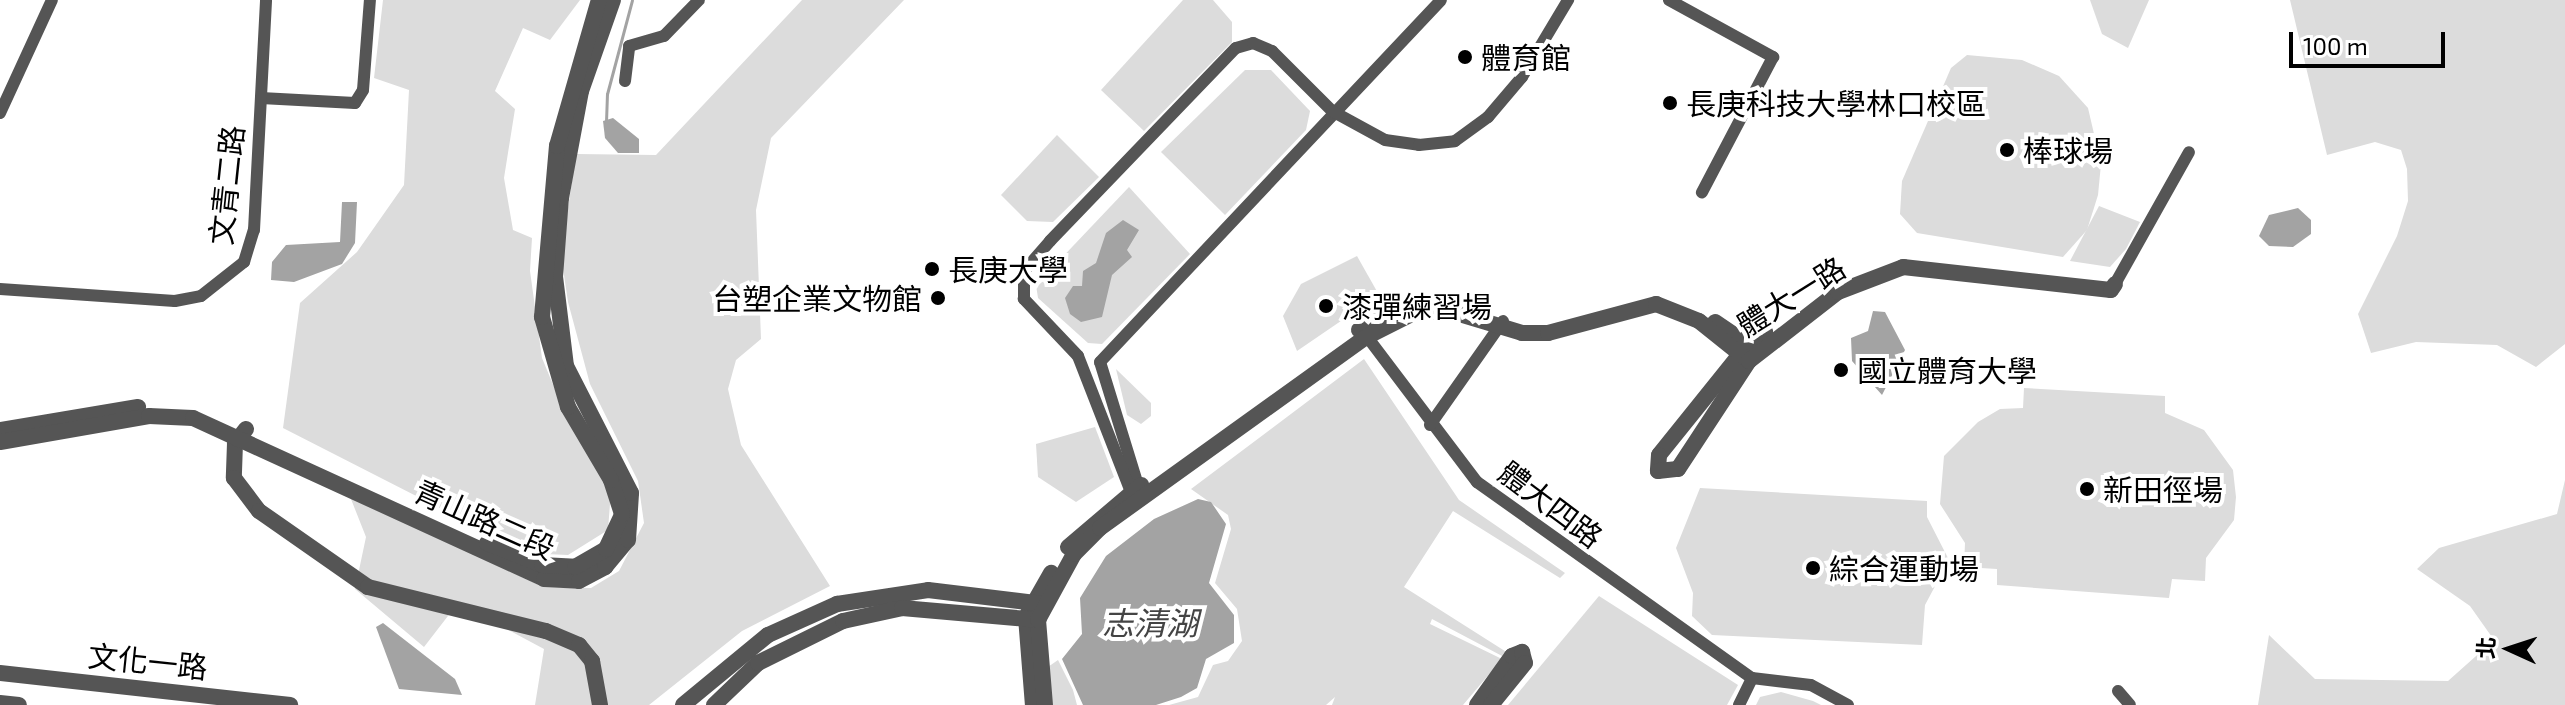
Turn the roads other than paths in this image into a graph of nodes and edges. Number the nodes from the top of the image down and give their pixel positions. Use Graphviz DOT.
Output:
graph roads {
  1 [pos="52,0"];
  2 [pos="266,0"];
  3 [pos="370,0"];
  4 [pos="599,0"];
  5 [pos="613,0"];
  6 [pos="699,0"];
  7 [pos="1441,0"];
  8 [pos="1568,0"];
  9 [pos="1669,0"];
  10 [pos="625,81"];
  11 [pos="261,98"];
  12 [pos="1332,111"];
  13 [pos="0,113"];
  14 [pos="2189,152"];
  15 [pos="1702,192"];
  16 [pos="2115,284"];
  17 [pos="0,289"];
  18 [pos="1501,324"];
  19 [pos="1364,333"];
  20 [pos="1748,353"];
  21 [pos="1430,425"];
  22 [pos="0,430"];
  23 [pos="244,433"];
  24 [pos="0,442"];
  25 [pos="1138,492"];
  26 [pos="1036,611"];
  27 [pos="0,673"];
  28 [pos="1752,678"];
  29 [pos="2118,691"];
  30 [pos="0,703"];
  31 [pos="19,705"];
  32 [pos="290,705"];
  33 [pos="600,705"];
  34 [pos="606,705"];
  35 [pos="683,705"];
  36 [pos="714,705"];
  37 [pos="1033,705"];
  38 [pos="1045,705"];
  39 [pos="1477,705"];
  40 [pos="1491,705"];
  41 [pos="1739,705"];
  42 [pos="1848,705"];
  43 [pos="2130,705"];
  1 -- 13 [label="street"];
  2 -- 11 [label="street, 文青二路"];
  3 -- 11 [label="street"];
  4 -- 23 [label="street, 青山路二段"];
  5 -- 23 [label="street, 青山路二段"];
  6 -- 10 [label="street"];
  7 -- 12 [label="street"];
  8 -- 12 [label="street"];
  9 -- 15 [label="street"];
  11 -- 17 [label="street, 文青二路"];
  12 -- 25 [label="street"];
  12 -- 25 [label="street"];
  14 -- 16 [label="street, 體大一路"];
  16 -- 20 [label="street, 體大一路"];
  18 -- 19 [label="street, 體大一路"];
  18 -- 20 [label="street, 體大一路"];
  18 -- 21 [label="street"];
  19 -- 21 [label="street, 體大四路"];
  19 -- 25 [label="street, 體大一路"];
  20 -- 20 [label="street"];
  21 -- 28 [label="street, 體大四路"];
  22 -- 23 [label="street, 青山路二段"];
  23 -- 24 [label="street, 青山路二段"];
  23 -- 33 [label="street"];
  23 -- 34 [label="street"];
  25 -- 26 [label="street, 體大一路"];
  26 -- 35 [label="street"];
  26 -- 36 [label="street"];
  26 -- 37 [label="street"];
  26 -- 38 [label="street"];
  27 -- 32 [label="street, 文化一路"];
  28 -- 41 [label="street"];
  28 -- 42 [label="street"];
  29 -- 43 [label="street"];
  30 -- 31 [label="street"];
  39 -- 40 [label="street"];
}
